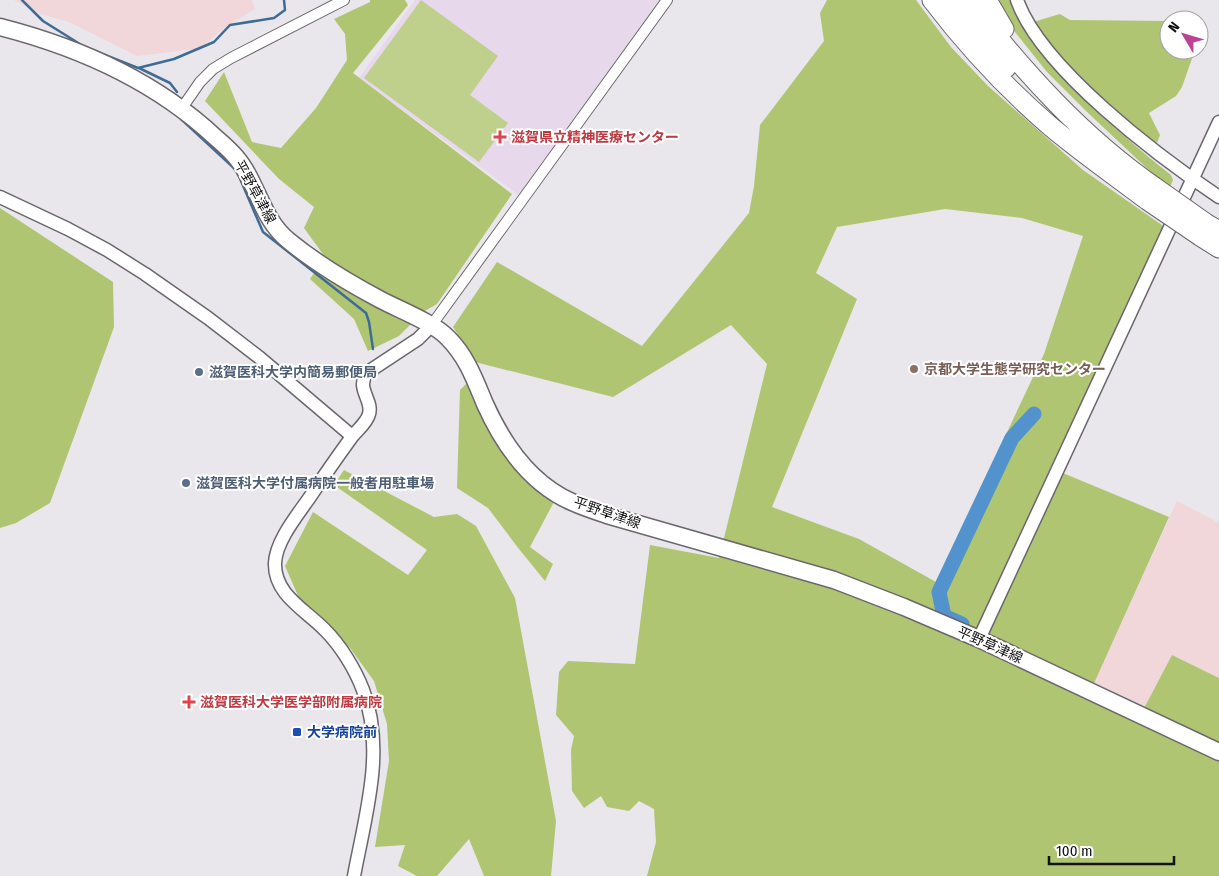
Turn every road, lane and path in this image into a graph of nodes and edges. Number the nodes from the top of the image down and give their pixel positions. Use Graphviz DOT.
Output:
graph roads {
  1 [pos="344,0"];
  2 [pos="667,0"];
  3 [pos="932,0"];
  4 [pos="952,0"];
  5 [pos="968,0"];
  6 [pos="987,0"];
  7 [pos="1017,0"];
  8 [pos="0,27"];
  9 [pos="182,108"];
  10 [pos="1219,122"];
  11 [pos="1192,179"];
  12 [pos="1151,194"];
  13 [pos="0,197"];
  14 [pos="1219,197"];
  15 [pos="1209,230"];
  16 [pos="1219,248"];
  17 [pos="431,326"];
  18 [pos="352,436"];
  19 [pos="980,640"];
  20 [pos="1219,752"];
  21 [pos="354,876"];
  1 -- 9 [label="street"];
  2 -- 17 [label="street"];
  3 -- 12 [label="highway"];
  4 -- 12 [label="highway"];
  5 -- 12 [label="highway"];
  6 -- 12 [label="highway"];
  7 -- 11 [label="street"];
  8 -- 9 [label="main road, 平野草津線"];
  9 -- 17 [label="main road, 平野草津線"];
  10 -- 11 [label="street"];
  11 -- 14 [label="street"];
  11 -- 19 [label="street"];
  12 -- 15 [label="highway, bridge"];
  13 -- 18 [label="street"];
  15 -- 16 [label="highway"];
  17 -- 18 [label="street"];
  17 -- 19 [label="main road, 平野草津線"];
  18 -- 21 [label="street"];
  19 -- 20 [label="main road, 平野草津線"];
}
